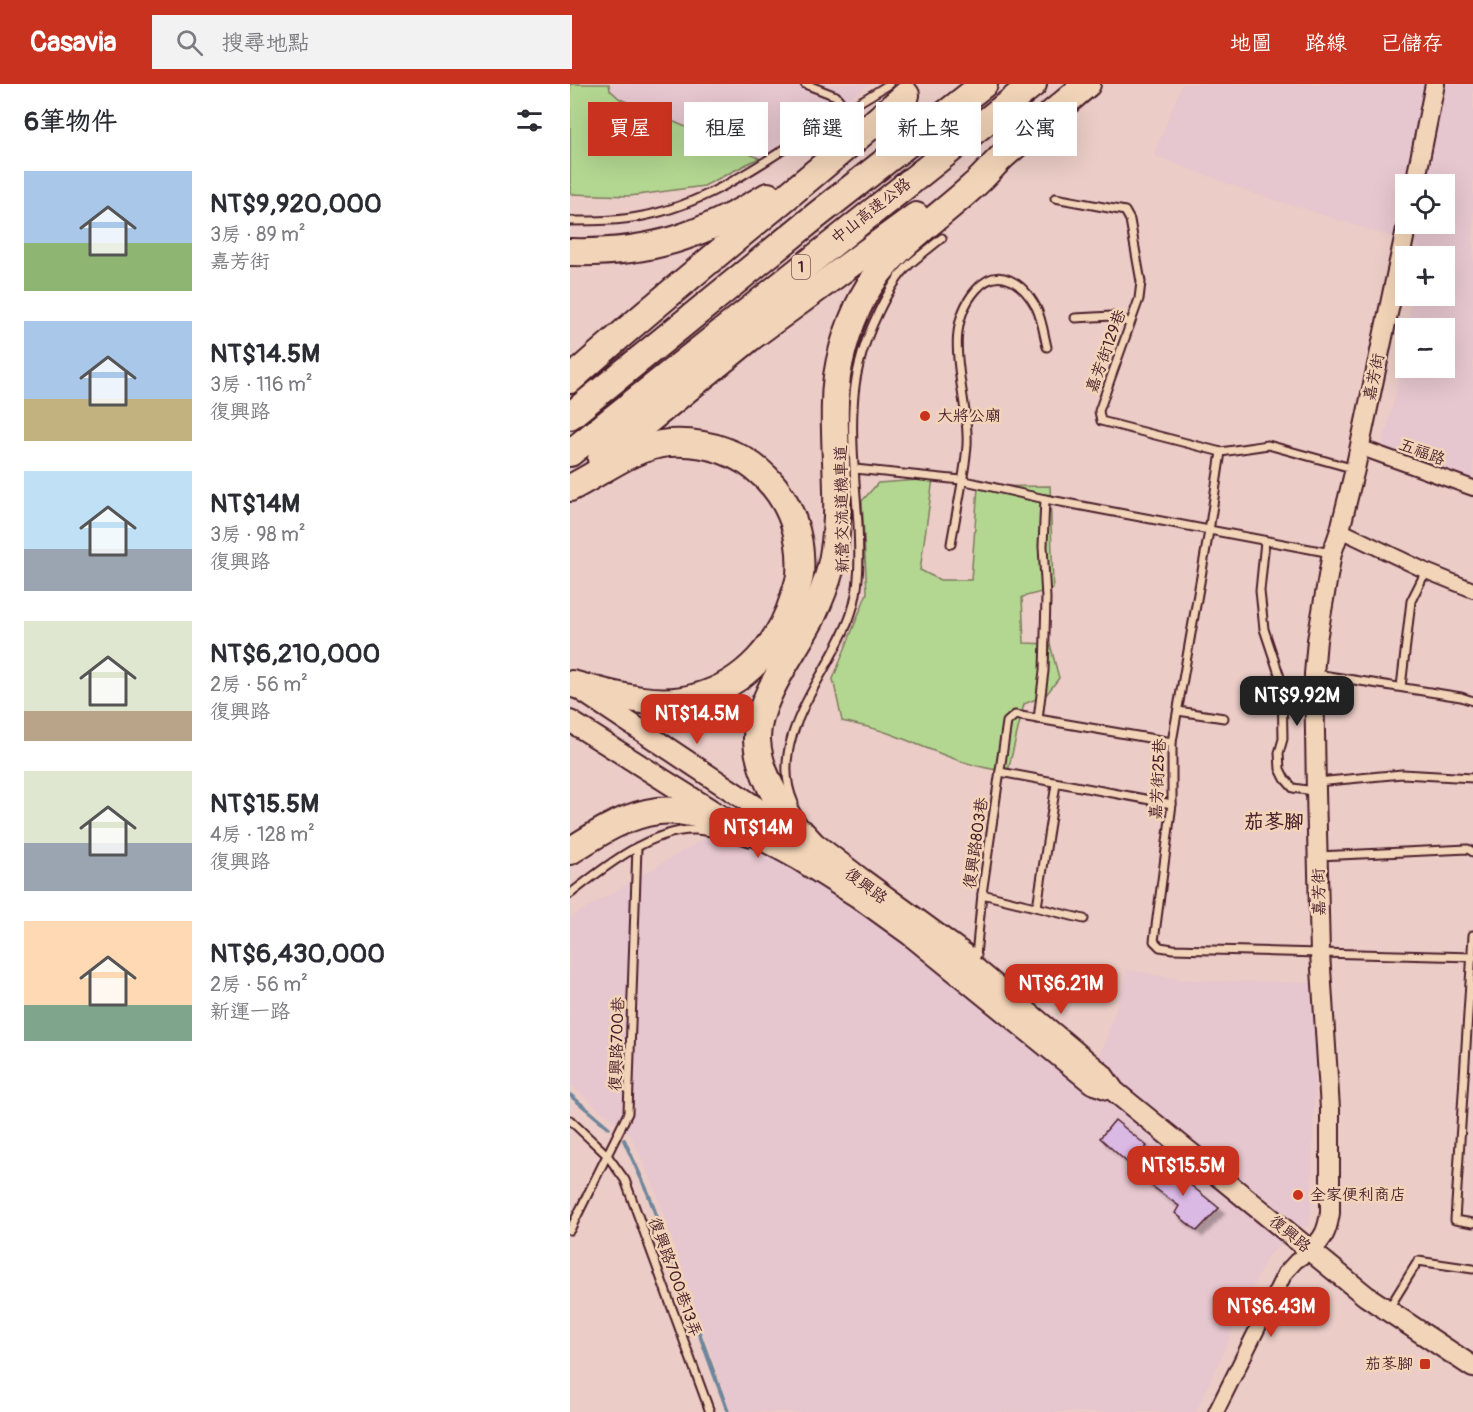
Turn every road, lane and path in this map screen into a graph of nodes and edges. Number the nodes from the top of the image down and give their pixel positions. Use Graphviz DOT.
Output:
graph roads {
  1 [pos="805,84"];
  2 [pos="984,84"];
  3 [pos="1033,84"];
  4 [pos="1087,84"];
  5 [pos="1435,84"];
  6 [pos="905,88"];
  7 [pos="841,102"];
  8 [pos="1066,102"];
  9 [pos="864,104"];
  10 [pos="780,152"];
  11 [pos="1003,156"];
  12 [pos="1417,174"];
  13 [pos="1055,198"];
  14 [pos="570,221"];
  15 [pos="1405,234"];
  16 [pos="942,238"];
  17 [pos="570,252"];
  18 [pos="1075,318"];
  19 [pos="1130,323"];
  20 [pos="1047,347"];
  21 [pos="570,380"];
  22 [pos="570,416"];
  23 [pos="1359,447"];
  24 [pos="1221,452"];
  25 [pos="570,453"];
  26 [pos="855,469"];
  27 [pos="1355,469"];
  28 [pos="961,480"];
  29 [pos="570,488"];
  30 [pos="1473,488"];
  31 [pos="1045,499"];
  32 [pos="1209,531"];
  33 [pos="1340,531"];
  34 [pos="1265,541"];
  35 [pos="951,544"];
  36 [pos="1332,553"];
  37 [pos="1426,571"];
  38 [pos="1473,590"];
  39 [pos="1314,674"];
  40 [pos="571,683"];
  41 [pos="1401,687"];
  42 [pos="1473,701"];
  43 [pos="1178,711"];
  44 [pos="1224,718"];
  45 [pos="1038,719"];
  46 [pos="570,721"];
  47 [pos="1172,742"];
  48 [pos="1000,772"];
  49 [pos="1473,778"];
  50 [pos="1056,783"];
  51 [pos="1316,787"];
  52 [pos="1172,804"];
  53 [pos="795,807"];
  54 [pos="735,825"];
  55 [pos="800,838"];
  56 [pos="637,847"];
  57 [pos="570,851"];
  58 [pos="1473,852"];
  59 [pos="1318,856"];
  60 [pos="570,894"];
  61 [pos="982,894"];
  62 [pos="1037,907"];
  63 [pos="1084,919"];
  64 [pos="1473,935"];
  65 [pos="1320,953"];
  66 [pos="1472,957"];
  67 [pos="976,961"];
  68 [pos="1114,1091"];
  69 [pos="570,1120"];
  70 [pos="606,1155"];
  71 [pos="1473,1223"];
  72 [pos="570,1230"];
  73 [pos="1311,1251"];
  74 [pos="1473,1269"];
  75 [pos="1387,1311"];
  76 [pos="1473,1367"];
  77 [pos="710,1412"];
  78 [pos="1216,1412"];
  1 -- 7 [label="lane"];
  2 -- 22 [label="highway, 中山高速公路 / 1"];
  3 -- 25 [label="highway, 中山高速公路 / 1"];
  4 -- 8 [label="highway"];
  5 -- 12 [label="street"];
  6 -- 9 [label="lane"];
  6 -- 17 [label="highway"];
  6 -- 21 [label="highway"];
  10 -- 14 [label="lane"];
  11 -- 29 [label="highway"];
  11 -- 55 [label="highway"];
  13 -- 19 [label="lane, 嘉芳街129巷"];
  15 -- 23 [label="street, 嘉芳街"];
  16 -- 26 [label="lane, 新營交流道機車道"];
  18 -- 19 [label="lane"];
  19 -- 24 [label="lane, 嘉芳街129巷"];
  20 -- 28 [label="lane"];
  23 -- 27 [label="street, 嘉芳街"];
  23 -- 30 [label="street, 五福路"];
  24 -- 27 [label="lane, 嘉芳街129巷"];
  24 -- 32 [label="lane, 嘉芳街25巷"];
  26 -- 28 [label="lane"];
  26 -- 53 [label="lane, 新營交流道機車道"];
  27 -- 33 [label="street, 嘉芳街"];
  28 -- 31 [label="lane"];
  28 -- 35 [label="lane"];
  29 -- 40 [label="highway"];
  31 -- 32 [label="lane"];
  31 -- 45 [label="lane"];
  32 -- 34 [label="lane"];
  32 -- 43 [label="lane, 嘉芳街25巷"];
  33 -- 36 [label="street, 嘉芳街"];
  33 -- 37 [label="street"];
  34 -- 36 [label="lane"];
  34 -- 51 [label="lane"];
  36 -- 39 [label="street, 嘉芳街"];
  37 -- 38 [label="street"];
  37 -- 41 [label="lane"];
  39 -- 41 [label="lane"];
  39 -- 51 [label="street, 嘉芳街"];
  40 -- 55 [label="main road, 復興路"];
  41 -- 42 [label="lane"];
  43 -- 44 [label="lane"];
  43 -- 47 [label="lane, 嘉芳街25巷"];
  45 -- 47 [label="lane"];
  45 -- 48 [label="lane, 復興路803巷"];
  46 -- 54 [label="main road, 復興路"];
  47 -- 52 [label="lane, 嘉芳街25巷"];
  48 -- 50 [label="lane"];
  48 -- 61 [label="lane, 復興路803巷"];
  49 -- 51 [label="lane"];
  50 -- 52 [label="lane"];
  50 -- 62 [label="lane"];
  51 -- 59 [label="street, 嘉芳街"];
  52 -- 65 [label="lane, 嘉芳街25巷"];
  54 -- 55 [label="main road, 復興路"];
  54 -- 57 [label="highway"];
  55 -- 56 [label="lane"];
  55 -- 67 [label="main road, 復興路"];
  55 -- 68 [label="main road, 復興路"];
  56 -- 60 [label="lane"];
  56 -- 70 [label="lane, 復興路700巷"];
  58 -- 59 [label="lane"];
  59 -- 65 [label="street, 嘉芳街"];
  61 -- 62 [label="lane"];
  61 -- 67 [label="lane, 復興路803巷"];
  62 -- 63 [label="lane"];
  64 -- 66 [label="lane"];
  65 -- 66 [label="lane"];
  65 -- 73 [label="street, 嘉芳街"];
  66 -- 71 [label="lane"];
  67 -- 68 [label="main road, 復興路"];
  68 -- 73 [label="main road, 復興路"];
  69 -- 70 [label="lane, 復興路700巷13弄"];
  70 -- 72 [label="lane, 復興路700巷"];
  70 -- 77 [label="lane, 復興路700巷13弄"];
  73 -- 75 [label="main road, 復興路"];
  73 -- 78 [label="street"];
  74 -- 75 [label="lane"];
  75 -- 76 [label="main road, 復興路"];
}
